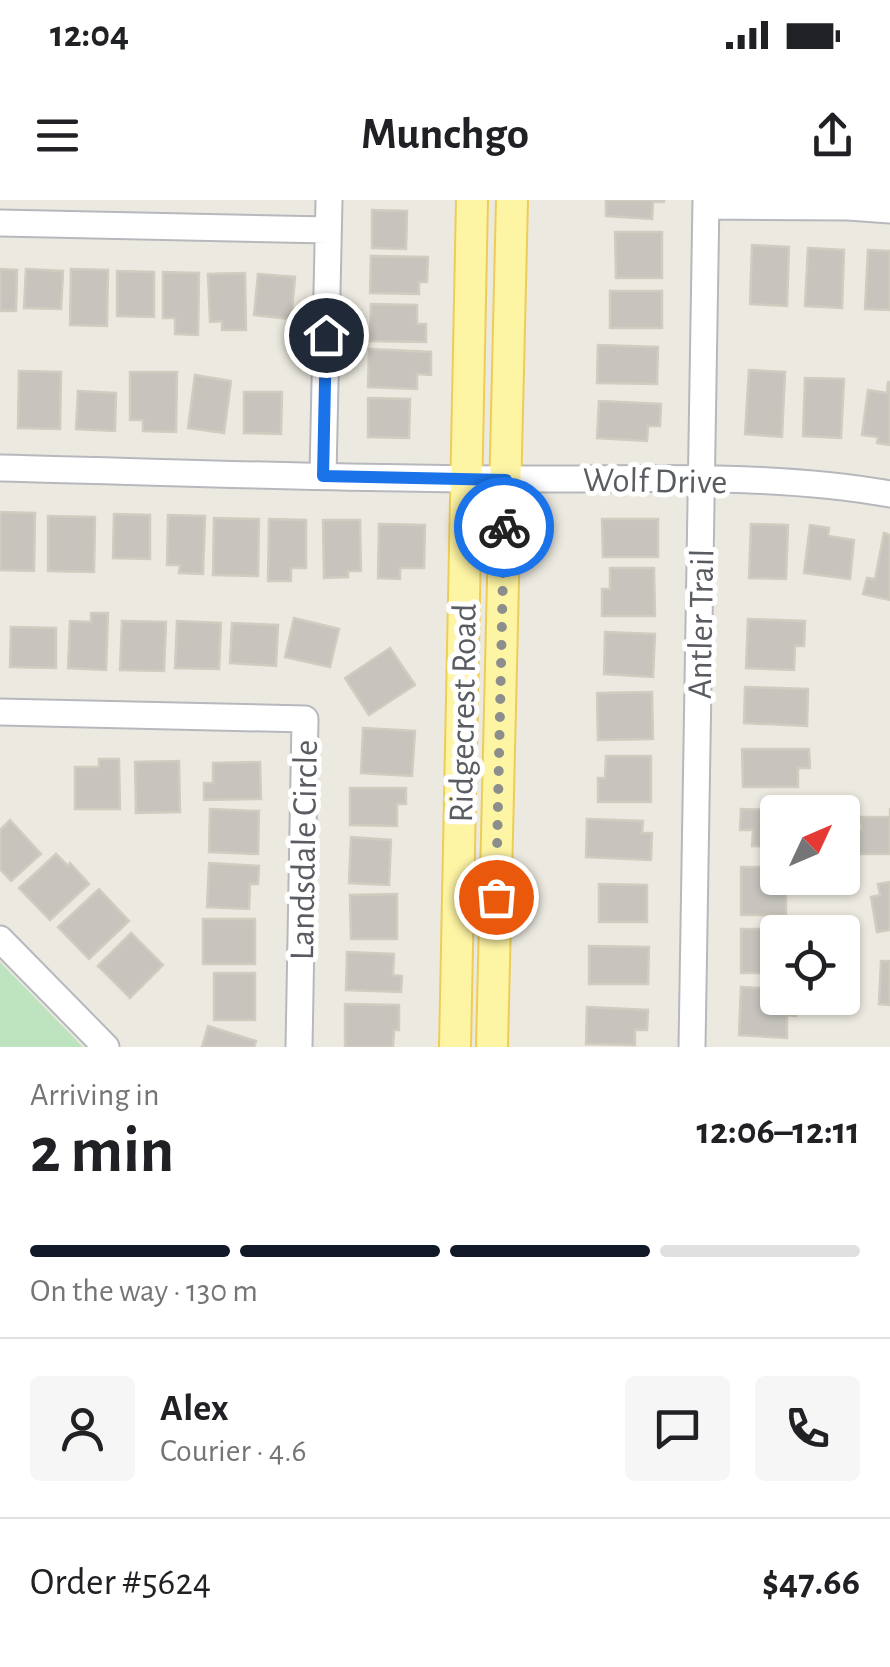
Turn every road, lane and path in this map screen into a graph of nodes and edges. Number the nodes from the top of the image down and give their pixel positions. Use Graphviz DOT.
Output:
graph roads {
  1 [pos="329,200"];
  2 [pos="472,200"];
  3 [pos="512,200"];
  4 [pos="706,203"];
  5 [pos="890,210"];
  6 [pos="0,223"];
  7 [pos="328,230"];
  8 [pos="0,468"];
  9 [pos="323,476"];
  10 [pos="466,479"];
  11 [pos="506,480"];
  12 [pos="703,480"];
  13 [pos="890,494"];
  14 [pos="0,712"];
  15 [pos="0,939"];
  16 [pos="106,1047"];
  17 [pos="298,1047"];
  18 [pos="455,1047"];
  19 [pos="492,1047"];
  20 [pos="692,1047"];
  1 -- 7 [label="street"];
  2 -- 10 [label="main road, Ridgecrest Road"];
  3 -- 11 [label="main road, Ridgecrest Road"];
  4 -- 5 [label="street"];
  4 -- 12 [label="street, Antler Trail"];
  6 -- 7 [label="street"];
  7 -- 9 [label="street"];
  8 -- 9 [label="street, Wolf Drive"];
  9 -- 10 [label="street, Wolf Drive"];
  10 -- 11 [label="street, Wolf Drive"];
  10 -- 18 [label="main road, Ridgecrest Road"];
  11 -- 12 [label="street, Wolf Drive"];
  11 -- 19 [label="main road, Ridgecrest Road"];
  12 -- 13 [label="street, Wolf Drive"];
  12 -- 20 [label="street, Antler Trail"];
  14 -- 17 [label="street, Landsdale Circle"];
  15 -- 16 [label="street"];
}
